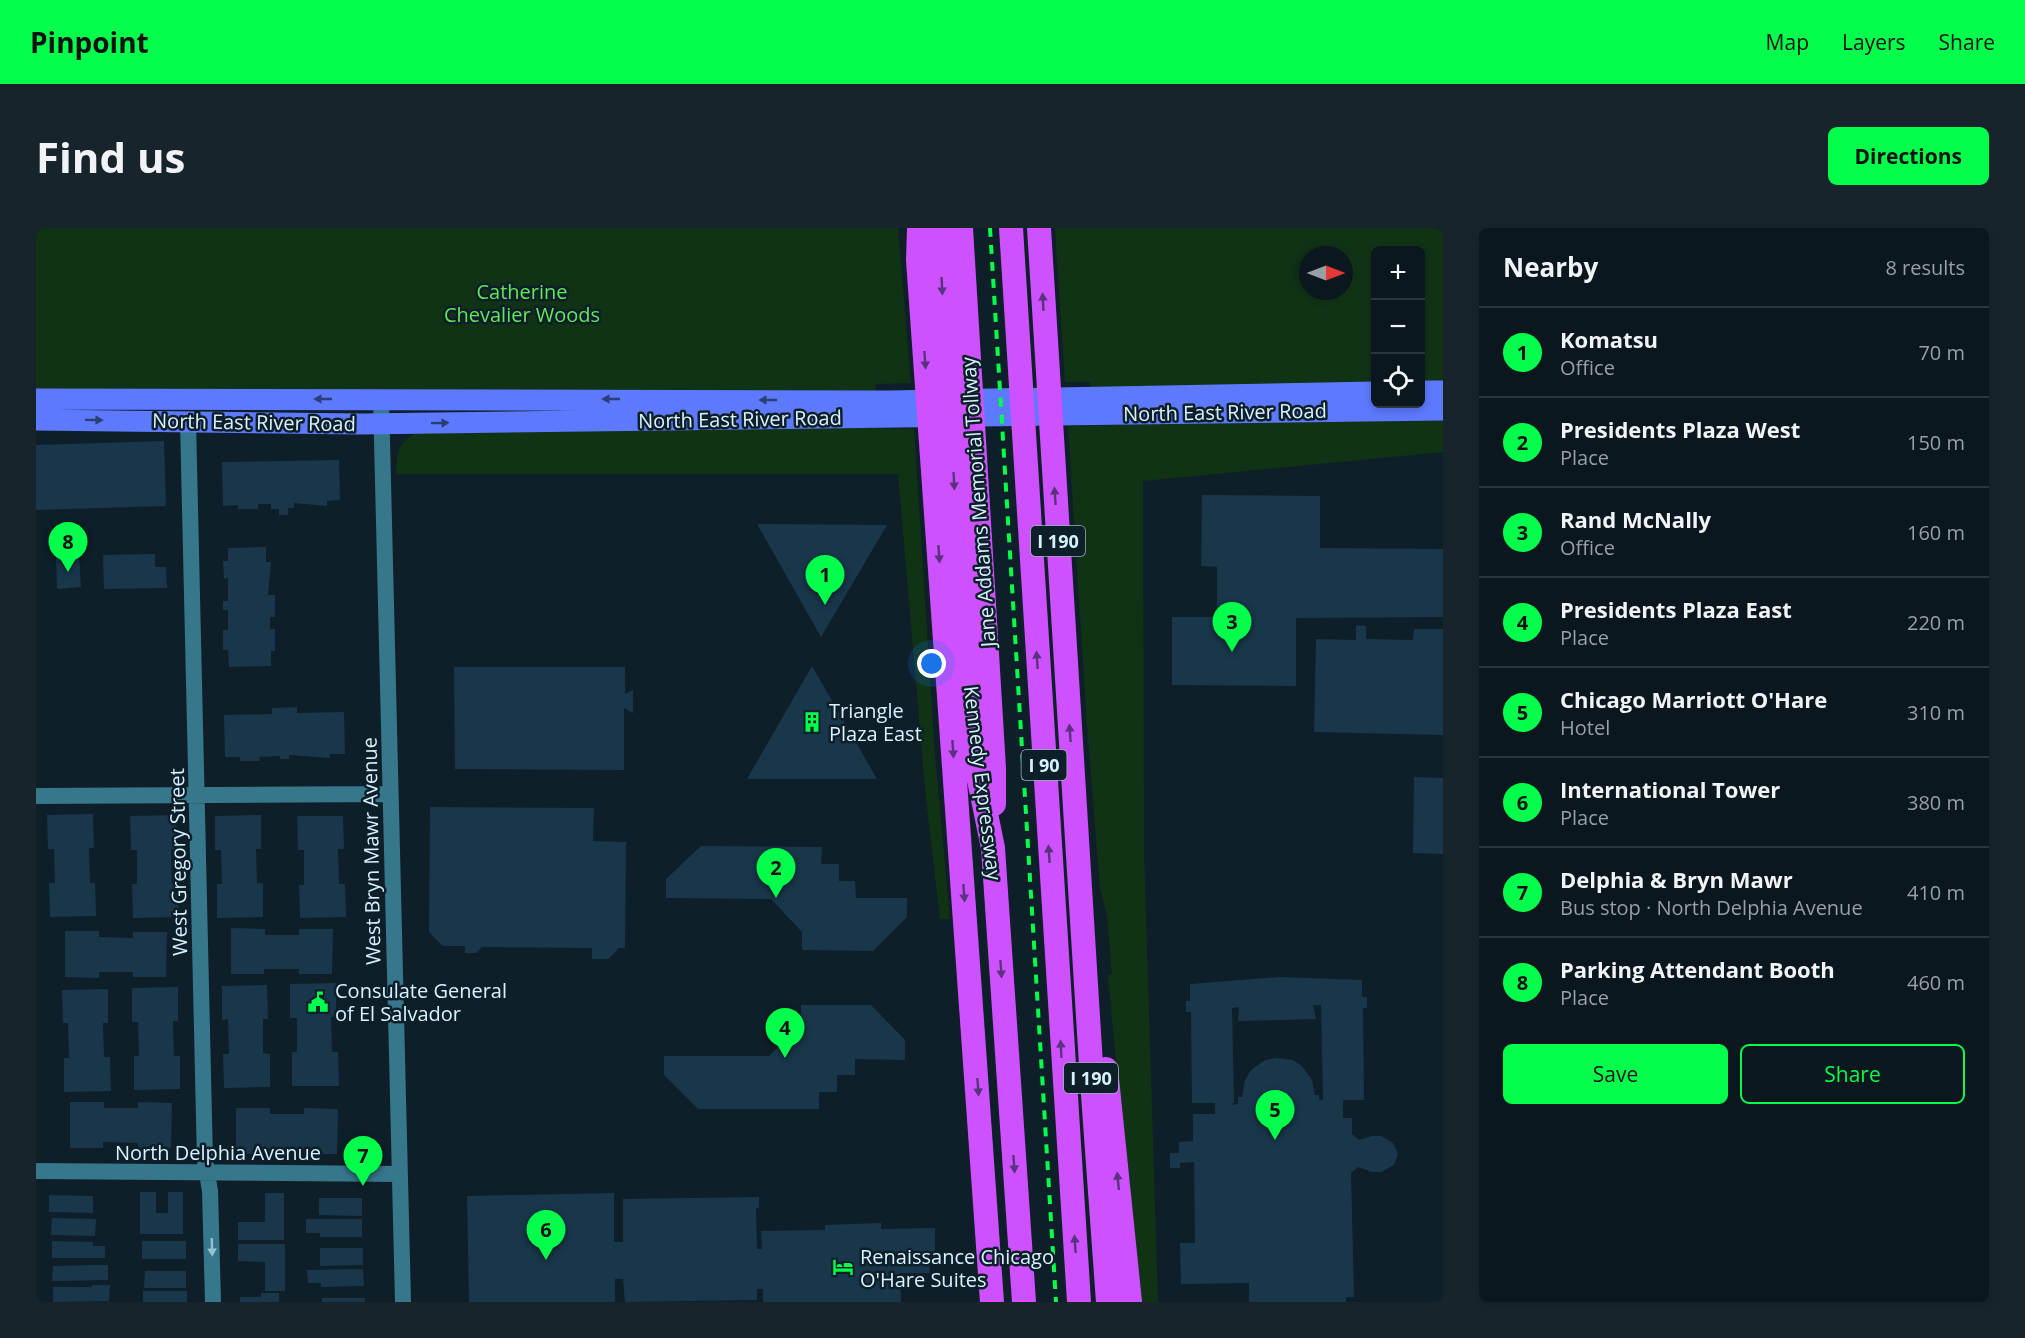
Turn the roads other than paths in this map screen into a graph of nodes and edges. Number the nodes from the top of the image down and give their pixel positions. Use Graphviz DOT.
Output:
graph roads {
  1 [pos="912,228"];
  2 [pos="919,228"];
  3 [pos="939,228"];
  4 [pos="961,228"];
  5 [pos="1011,228"];
  6 [pos="1039,228"];
  7 [pos="918,260"];
  8 [pos="1425,391"];
  9 [pos="1443,391"];
  10 [pos="1371,392"];
  11 [pos="36,399"];
  12 [pos="381,399"];
  13 [pos="1074,406"];
  14 [pos="890,409"];
  15 [pos="1443,410"];
  16 [pos="36,420"];
  17 [pos="188,422"];
  18 [pos="382,423"];
  19 [pos="390,794"];
  20 [pos="36,795"];
  21 [pos="197,795"];
  22 [pos="993,848"];
  23 [pos="1078,854"];
  24 [pos="36,1171"];
  25 [pos="207,1172"];
  26 [pos="400,1174"];
  27 [pos="213,1302"];
  28 [pos="403,1302"];
  29 [pos="992,1302"];
  30 [pos="1024,1302"];
  31 [pos="1079,1302"];
  32 [pos="1108,1302"];
  33 [pos="1130,1302"];
  1 -- 7 [label="highway"];
  2 -- 7 [label="highway"];
  3 -- 22 [label="highway, Kennedy Expressway, one-way"];
  4 -- 22 [label="highway, Jane Addams Memorial Tollway / I 90"];
  31 -- 5 [label="highway, I 90, one-way"];
  23 -- 6 [label="highway, I 190, one-way"];
  7 -- 29 [label="highway, one-way"];
  8 -- 9 [label="main road"];
  10 -- 13 [label="main road, North East River Road"];
  12 -- 11 [label="main road, North East River Road, one-way"];
  14 -- 12 [label="main road, North East River Road, one-way"];
  12 -- 18 [label="street, West Bryn Mawr Avenue"];
  13 -- 14 [label="main road, North East River Road"];
  13 -- 15 [label="main road, North East River Road"];
  18 -- 14 [label="main road, North East River Road, one-way"];
  16 -- 17 [label="main road, North East River Road, one-way"];
  17 -- 18 [label="main road, North East River Road"];
  17 -- 21 [label="street, West Gregory Street"];
  18 -- 19 [label="street, West Bryn Mawr Avenue"];
  19 -- 21 [label="street"];
  19 -- 26 [label="street, West Bryn Mawr Avenue"];
  20 -- 21 [label="street"];
  21 -- 25 [label="street, West Gregory Street"];
  22 -- 30 [label="highway, Kennedy Expressway / I 90, one-way"];
  23 -- 32 [label="highway, I 190"];
  33 -- 23 [label="highway, one-way"];
  24 -- 25 [label="street, North Delphia Avenue"];
  25 -- 26 [label="street, North Delphia Avenue"];
  25 -- 27 [label="street, West Gregory Street, one-way"];
  26 -- 28 [label="street, West Bryn Mawr Avenue"];
}
